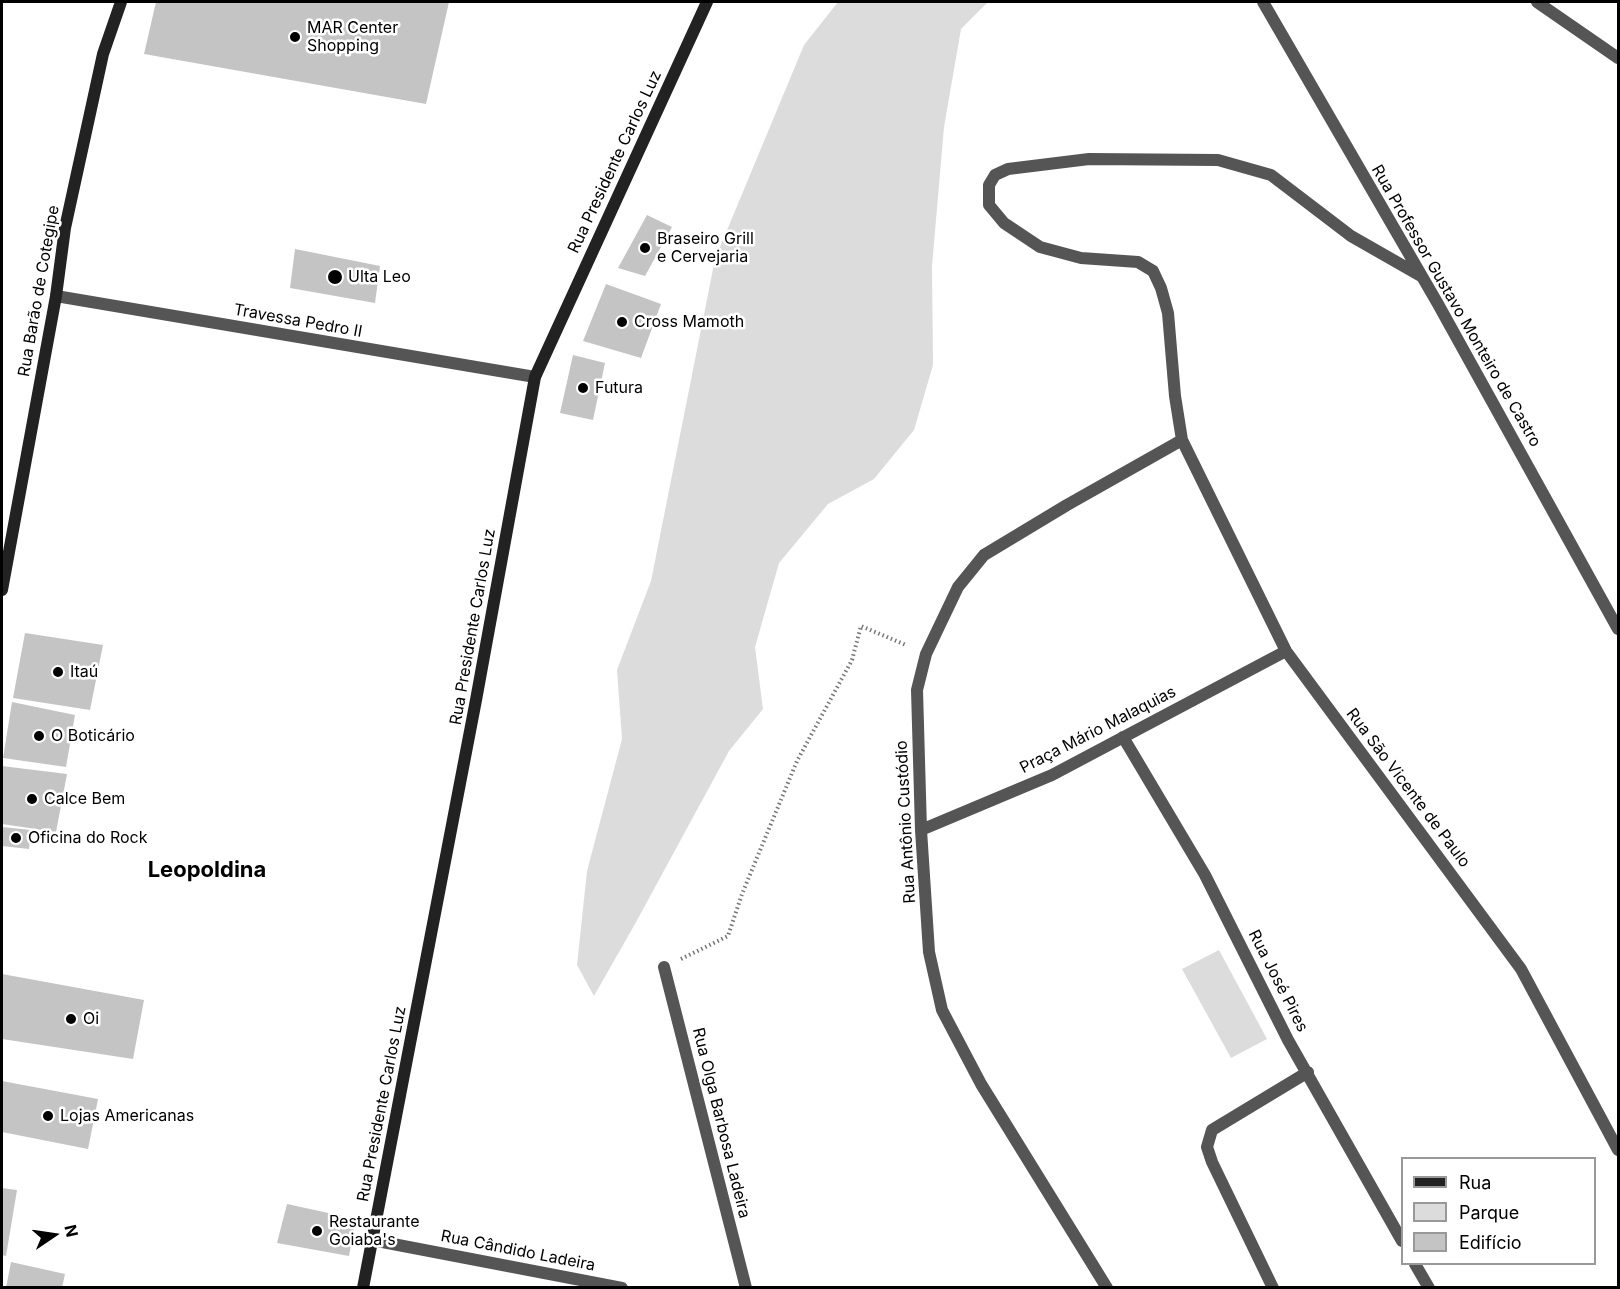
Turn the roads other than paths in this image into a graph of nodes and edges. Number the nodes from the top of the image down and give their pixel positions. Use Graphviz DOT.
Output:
graph roads {
  1 [pos="121,2"];
  2 [pos="707,2"];
  3 [pos="1263,2"];
  4 [pos="1537,2"];
  5 [pos="1618,58"];
  6 [pos="1421,276"];
  7 [pos="56,296"];
  8 [pos="535,377"];
  9 [pos="1182,440"];
  10 [pos="2,590"];
  11 [pos="1618,629"];
  12 [pos="1286,651"];
  13 [pos="1123,737"];
  14 [pos="921,830"];
  15 [pos="664,968"];
  16 [pos="1308,1072"];
  17 [pos="1618,1150"];
  18 [pos="1401,1239"];
  19 [pos="372,1240"];
  20 [pos="1416,1265"];
  21 [pos="363,1287"];
  22 [pos="622,1287"];
  23 [pos="746,1287"];
  24 [pos="1107,1287"];
  25 [pos="1273,1287"];
  26 [pos="1429,1287"];
  1 -- 7 [label="street, Rua Barão de Cotegipe"];
  2 -- 8 [label="street, Rua Presidente Carlos Luz"];
  3 -- 6 [label="street, Rua Professor Gustavo Monteiro de Castro"];
  4 -- 5 [label="street"];
  6 -- 9 [label="street, Rua São Vicente de Paulo"];
  6 -- 11 [label="street, Rua Professor Gustavo Monteiro de Castro"];
  7 -- 8 [label="street, Travessa Pedro II"];
  7 -- 10 [label="street, Rua Barão de Cotegipe"];
  8 -- 19 [label="street, Rua Presidente Carlos Luz"];
  9 -- 12 [label="street, Rua São Vicente de Paulo"];
  9 -- 14 [label="street, Rua Antônio Custódio"];
  12 -- 13 [label="street, Praça Mário Malaquias"];
  12 -- 17 [label="street, Rua São Vicente de Paulo"];
  13 -- 14 [label="street, Praça Mário Malaquias"];
  13 -- 16 [label="street, Rua José Pires"];
  14 -- 24 [label="street, Rua Antônio Custódio"];
  15 -- 23 [label="street, Rua Olga Barbosa Ladeira"];
  16 -- 18 [label="street, Rua José Pires"];
  16 -- 25 [label="street"];
  19 -- 21 [label="street, Rua Presidente Carlos Luz"];
  19 -- 22 [label="street, Rua Cândido Ladeira"];
  20 -- 26 [label="street"];
}
